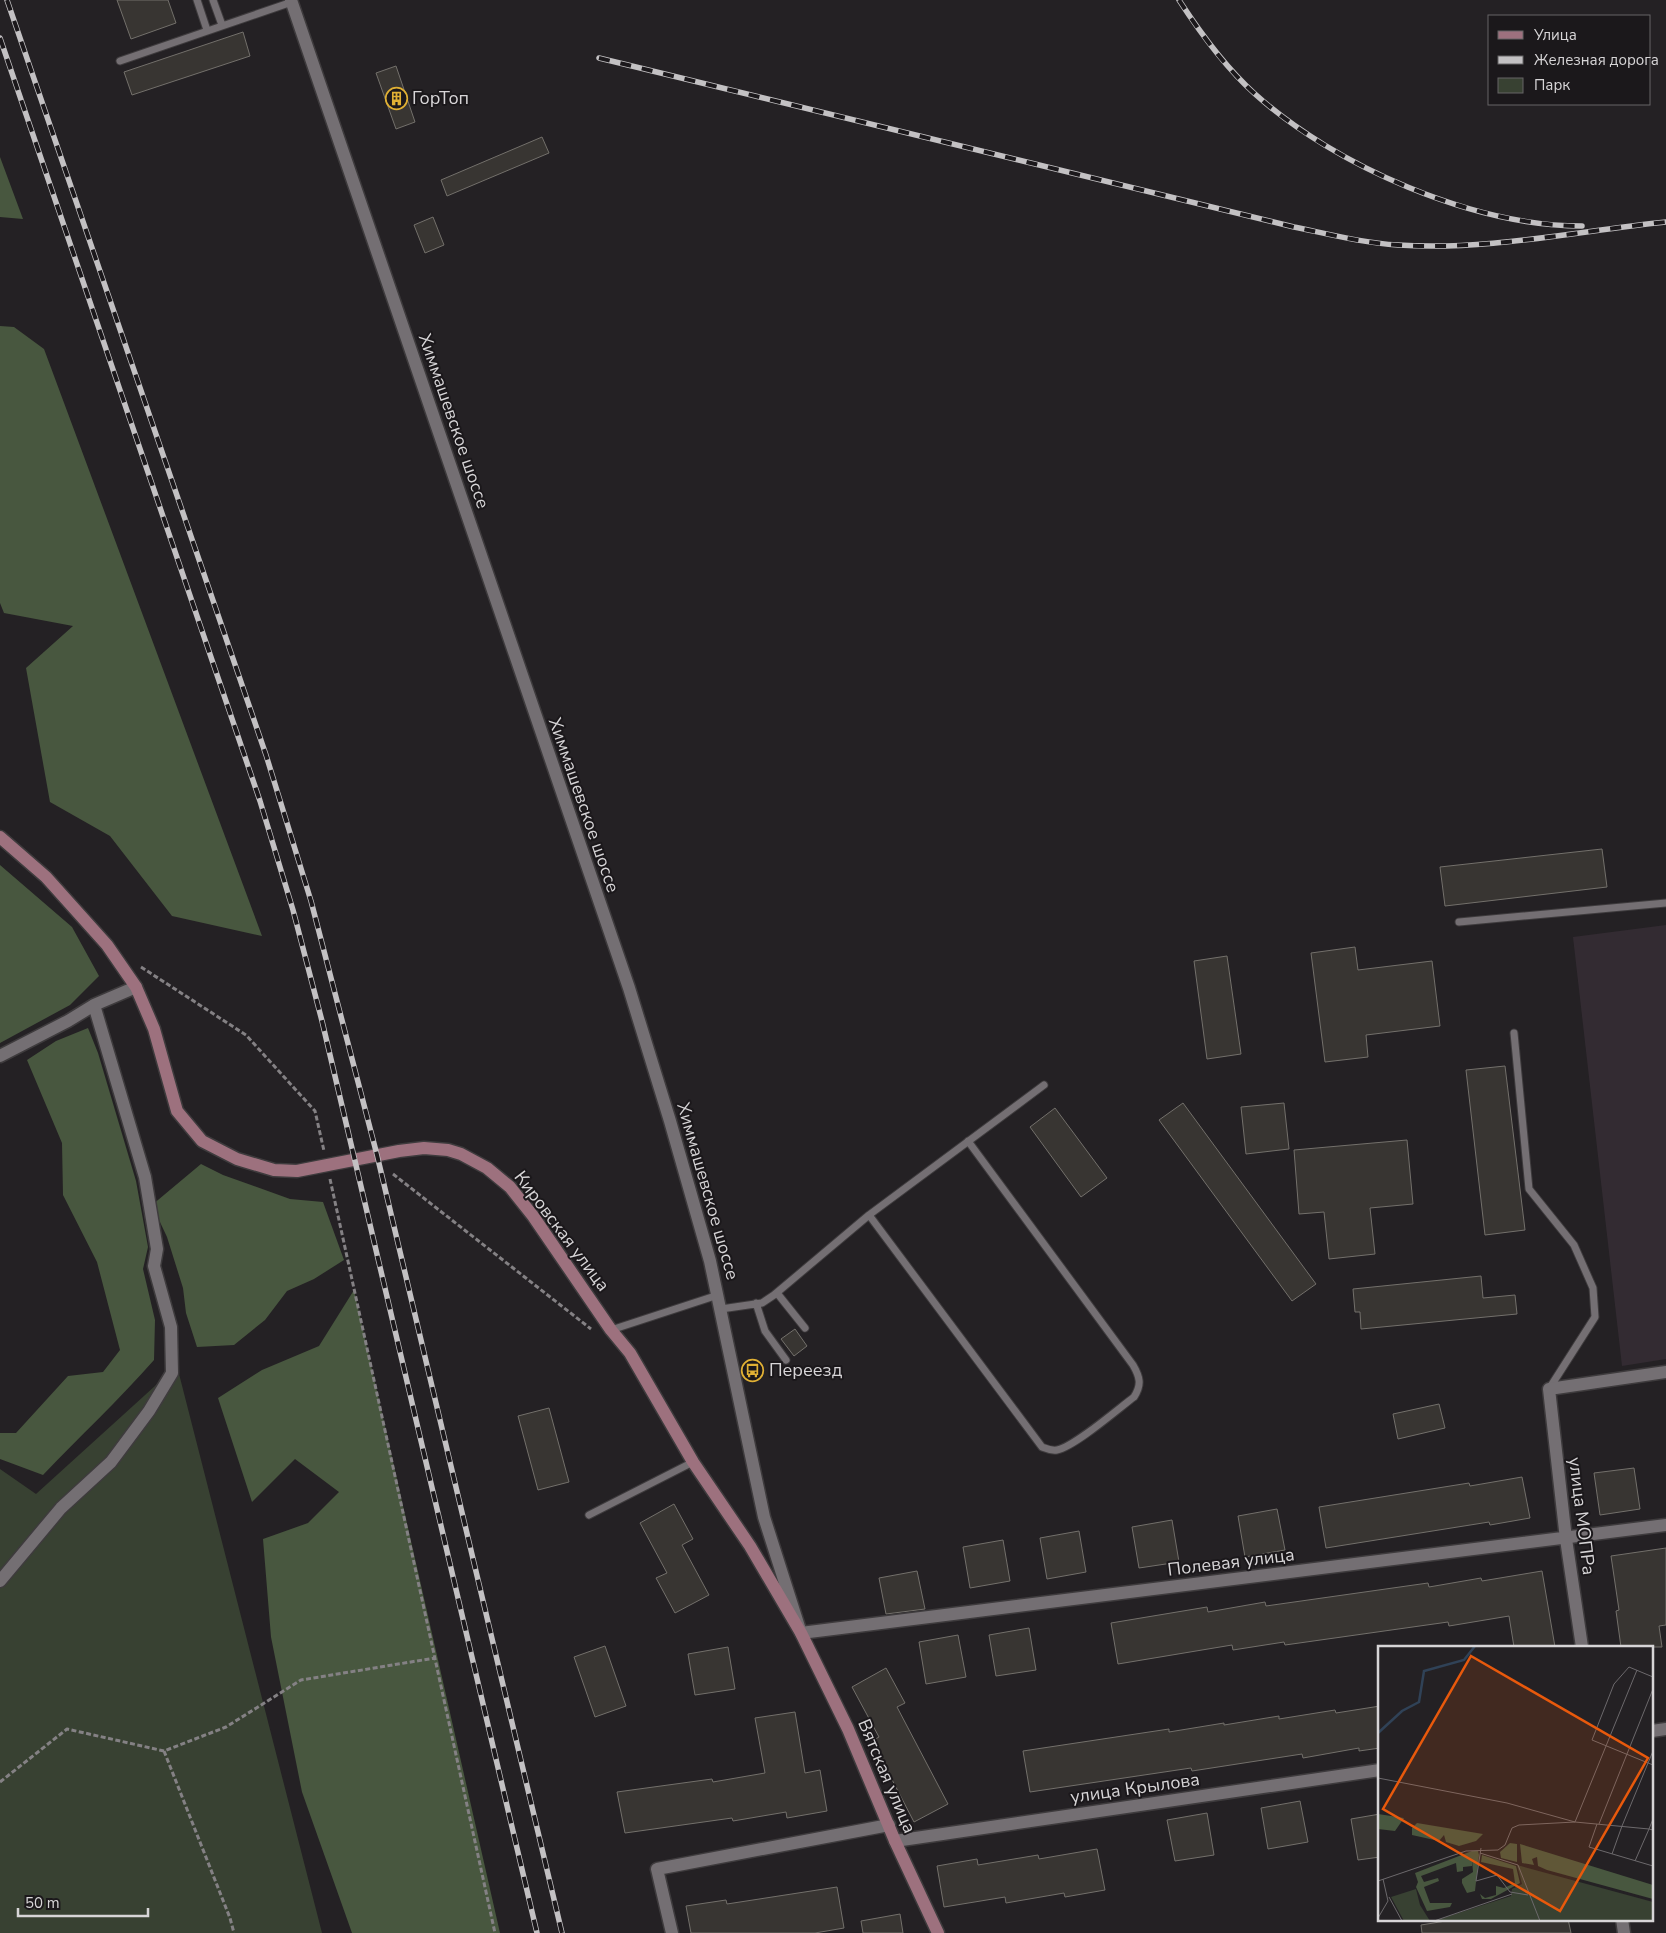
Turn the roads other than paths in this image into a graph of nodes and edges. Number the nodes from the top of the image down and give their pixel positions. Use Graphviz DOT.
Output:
graph roads {
  1 [pos="197,0"];
  2 [pos="213,0"];
  3 [pos="292,1"];
  4 [pos="222,25"];
  5 [pos="207,30"];
  6 [pos="120,61"];
  7 [pos="0,837"];
  8 [pos="1666,903"];
  9 [pos="1459,922"];
  10 [pos="136,987"];
  11 [pos="94,1005"];
  12 [pos="1514,1033"];
  13 [pos="0,1056"];
  14 [pos="1044,1085"];
  15 [pos="968,1141"];
  16 [pos="869,1215"];
  17 [pos="777,1293"];
  18 [pos="718,1295"];
  19 [pos="756,1303"];
  20 [pos="721,1308"];
  21 [pos="805,1328"];
  22 [pos="611,1330"];
  23 [pos="786,1360"];
  24 [pos="1666,1372"];
  25 [pos="1549,1389"];
  26 [pos="693,1462"];
  27 [pos="589,1516"];
  28 [pos="1666,1525"];
  29 [pos="1566,1539"];
  30 [pos="0,1581"];
  31 [pos="801,1633"];
  32 [pos="1582,1646"];
  33 [pos="1378,1770"];
  34 [pos="889,1825"];
  35 [pos="895,1841"];
  36 [pos="1622,1920"];
  37 [pos="672,1933"];
  38 [pos="938,1933"];
  39 [pos="1624,1933"];
  1 -- 5 [label="lane"];
  2 -- 4 [label="lane"];
  3 -- 4 [label="lane"];
  3 -- 18 [label="street, Химмашевское шоссе"];
  4 -- 5 [label="lane"];
  5 -- 6 [label="lane"];
  7 -- 10 [label="main road, Кировская улица"];
  8 -- 9 [label="lane"];
  10 -- 11 [label="street"];
  10 -- 22 [label="main road, Кировская улица"];
  11 -- 13 [label="street"];
  11 -- 30 [label="street"];
  12 -- 25 [label="lane"];
  14 -- 15 [label="lane"];
  15 -- 16 [label="lane"];
  15 -- 16 [label="lane"];
  16 -- 17 [label="lane"];
  17 -- 19 [label="lane"];
  17 -- 21 [label="lane"];
  18 -- 20 [label="street, Химмашевское шоссе"];
  18 -- 22 [label="lane"];
  19 -- 20 [label="lane"];
  19 -- 23 [label="lane"];
  20 -- 31 [label="street, Химмашевское шоссе"];
  22 -- 26 [label="main road, Кировская улица"];
  24 -- 25 [label="street"];
  25 -- 29 [label="street, улица МОПРа"];
  26 -- 27 [label="lane"];
  26 -- 31 [label="main road, Кировская улица"];
  28 -- 29 [label="street, Полевая улица"];
  29 -- 31 [label="street, Полевая улица"];
  29 -- 32 [label="street, улица МОПРа"];
  31 -- 34 [label="main road, Вятская улица"];
  33 -- 35 [label="street, улица Крылова"];
  34 -- 35 [label="main road, Вятская улица"];
  34 -- 37 [label="street"];
  35 -- 38 [label="main road, Вятская улица"];
  36 -- 39 [label="street"];
}
